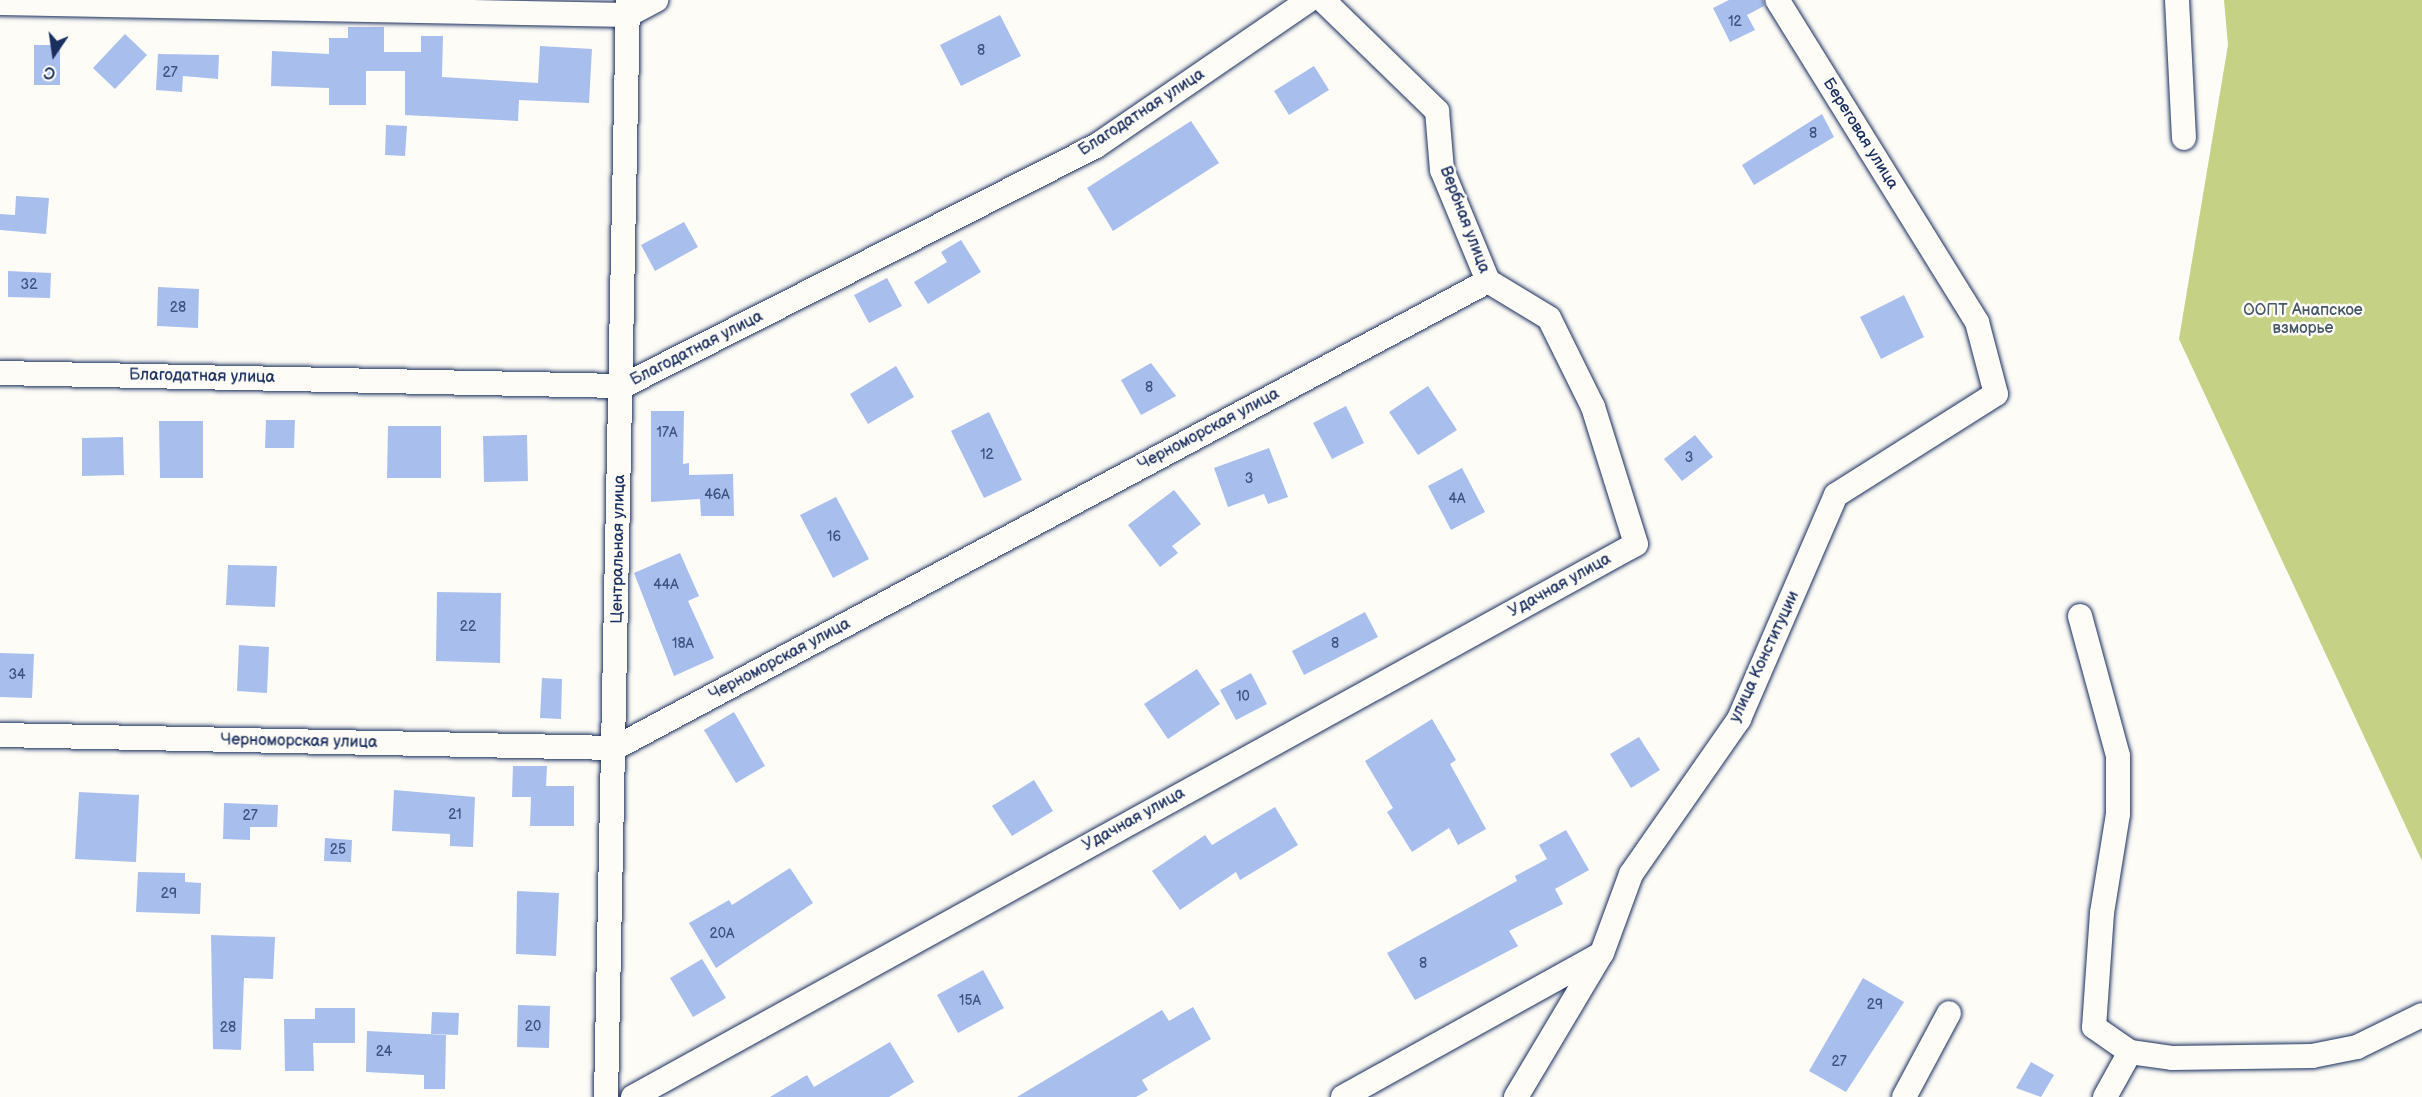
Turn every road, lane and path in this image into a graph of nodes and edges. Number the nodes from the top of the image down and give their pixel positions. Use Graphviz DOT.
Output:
graph roads {
  1 [pos="656,0"];
  2 [pos="1309,0"];
  3 [pos="1323,0"];
  4 [pos="1778,0"];
  5 [pos="2177,0"];
  6 [pos="0,3"];
  7 [pos="260,4"];
  8 [pos="628,7"];
  9 [pos="2184,138"];
  10 [pos="1942,267"];
  11 [pos="1488,281"];
  12 [pos="0,373"];
  13 [pos="623,386"];
  14 [pos="1636,544"];
  15 [pos="2080,616"];
  16 [pos="0,735"];
  17 [pos="615,748"];
  18 [pos="1602,953"];
  19 [pos="1949,1013"];
  20 [pos="2422,1015"];
  21 [pos="2130,1052"];
  22 [pos="606,1097"];
  23 [pos="633,1097"];
  24 [pos="1343,1097"];
  25 [pos="1516,1097"];
  26 [pos="1904,1097"];
  27 [pos="2105,1097"];
  1 -- 8 [label="street"];
  2 -- 13 [label="street, Благодатная улица"];
  3 -- 11 [label="street, Вербная улица"];
  4 -- 10 [label="street, Береговая улица"];
  5 -- 9 [label="street"];
  6 -- 7 [label="street"];
  7 -- 8 [label="street"];
  8 -- 13 [label="street, Центральная улица"];
  10 -- 18 [label="street, улица Конституции"];
  11 -- 14 [label="street, Вербная улица"];
  11 -- 17 [label="street, Черноморская улица"];
  12 -- 13 [label="street, Благодатная улица"];
  13 -- 17 [label="street, Центральная улица"];
  14 -- 23 [label="street, Удачная улица"];
  15 -- 21 [label="street"];
  16 -- 17 [label="street, Черноморская улица"];
  17 -- 22 [label="street, Центральная улица"];
  18 -- 24 [label="street"];
  18 -- 25 [label="street, улица Конституции"];
  19 -- 26 [label="street"];
  20 -- 21 [label="street"];
  21 -- 27 [label="street"];
}
